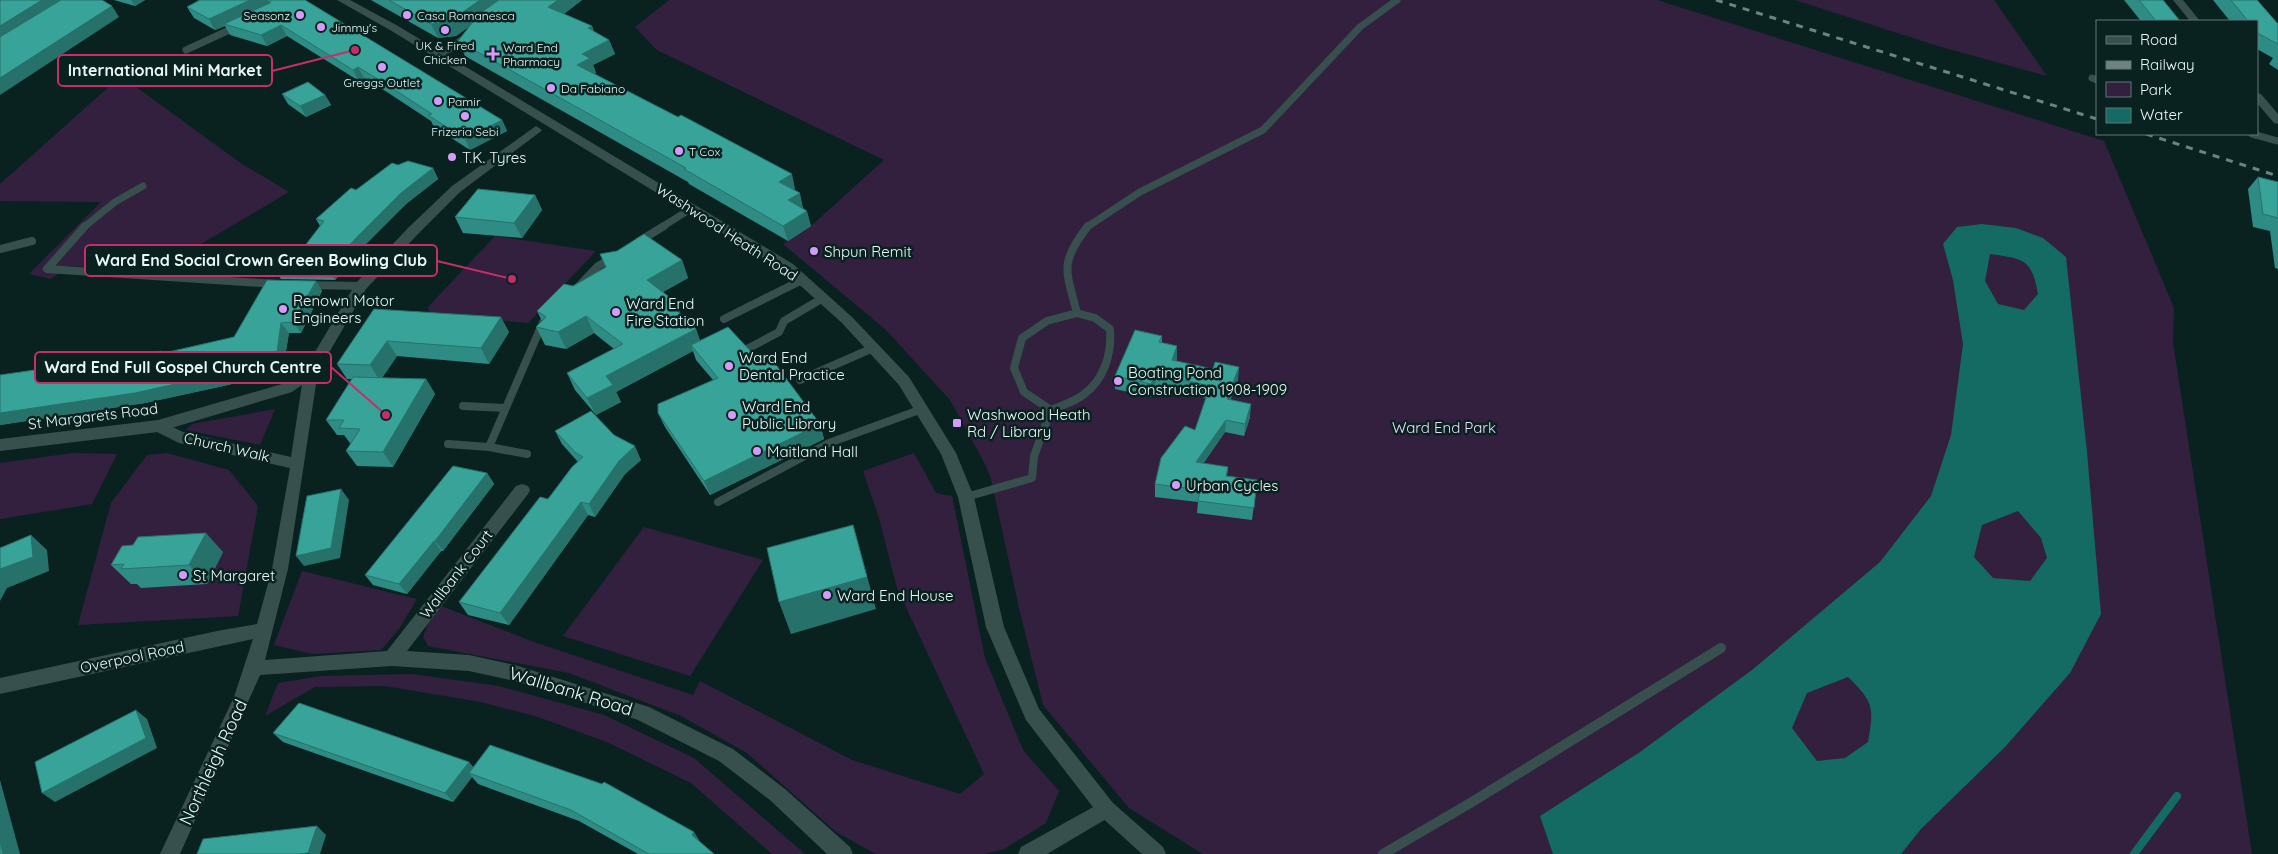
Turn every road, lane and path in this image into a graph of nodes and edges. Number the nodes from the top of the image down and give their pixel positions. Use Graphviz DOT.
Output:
graph roads {
  1 [pos="342,0"];
  2 [pos="1397,0"];
  3 [pos="2178,0"];
  4 [pos="2195,20"];
  5 [pos="247,22"];
  6 [pos="485,22"];
  7 [pos="186,50"];
  8 [pos="440,56"];
  9 [pos="2259,98"];
  10 [pos="2278,102"];
  11 [pos="548,120"];
  12 [pos="2278,121"];
  13 [pos="2256,135"];
  14 [pos="2278,141"];
  15 [pos="143,186"];
  16 [pos="692,208"];
  17 [pos="32,241"];
  18 [pos="632,246"];
  19 [pos="0,249"];
  20 [pos="623,251"];
  21 [pos="802,280"];
  22 [pos="283,285"];
  23 [pos="303,285"];
  24 [pos="361,286"];
  25 [pos="572,292"];
  26 [pos="823,298"];
  27 [pos="553,312"];
  28 [pos="1077,313"];
  29 [pos="724,319"];
  30 [pos="872,348"];
  31 [pos="747,349"];
  32 [pos="311,371"];
  33 [pos="800,380"];
  34 [pos="463,406"];
  35 [pos="505,408"];
  36 [pos="922,409"];
  37 [pos="1051,410"];
  38 [pos="158,426"];
  39 [pos="448,444"];
  40 [pos="0,445"];
  41 [pos="489,447"];
  42 [pos="527,454"];
  43 [pos="298,464"];
  44 [pos="522,490"];
  45 [pos="966,497"];
  46 [pos="718,502"];
  47 [pos="264,630"];
  48 [pos="1721,648"];
  49 [pos="392,658"];
  50 [pos="254,668"];
  51 [pos="0,686"];
  52 [pos="1106,809"];
  53 [pos="170,854"];
  54 [pos="843,854"];
  55 [pos="1028,854"];
  56 [pos="1156,854"];
  57 [pos="1383,854"];
  1 -- 8 [label="street, Washwood Heath Road"];
  2 -- 28 [label="lane"];
  3 -- 4 [label="street"];
  5 -- 7 [label="lane"];
  6 -- 8 [label="street"];
  8 -- 11 [label="street, Washwood Heath Road"];
  9 -- 10 [label="street"];
  9 -- 12 [label="street"];
  11 -- 16 [label="street, Washwood Heath Road"];
  11 -- 24 [label="street, St Margarets Road"];
  13 -- 14 [label="lane"];
  15 -- 22 [label="lane"];
  16 -- 18 [label="lane"];
  16 -- 21 [label="street, Washwood Heath Road"];
  17 -- 19 [label="lane"];
  20 -- 25 [label="lane"];
  21 -- 26 [label="street, Washwood Heath Road"];
  21 -- 29 [label="lane"];
  23 -- 24 [label="lane"];
  24 -- 32 [label="street, St Margarets Road"];
  26 -- 30 [label="street, Washwood Heath Road"];
  26 -- 31 [label="lane"];
  27 -- 35 [label="lane"];
  28 -- 37 [label="lane"];
  28 -- 37 [label="lane"];
  30 -- 33 [label="lane"];
  30 -- 36 [label="street, Washwood Heath Road"];
  32 -- 38 [label="street, St Margarets Road"];
  32 -- 43 [label="street"];
  34 -- 35 [label="lane"];
  35 -- 41 [label="lane"];
  36 -- 45 [label="street, Washwood Heath Road"];
  36 -- 46 [label="lane"];
  37 -- 45 [label="lane"];
  38 -- 40 [label="street, St Margarets Road"];
  38 -- 43 [label="street, Church Walk"];
  39 -- 41 [label="lane"];
  41 -- 42 [label="lane"];
  43 -- 47 [label="street"];
  44 -- 49 [label="street, Wallbank Court"];
  45 -- 52 [label="street, Washwood Heath Road"];
  47 -- 50 [label="street"];
  47 -- 51 [label="street, Overpool Road"];
  48 -- 57 [label="lane"];
  49 -- 50 [label="street, Wallbank Road"];
  49 -- 54 [label="street, Wallbank Road"];
  50 -- 53 [label="street, Northleigh Road"];
  52 -- 55 [label="street"];
  52 -- 56 [label="street, Washwood Heath Road"];
}
